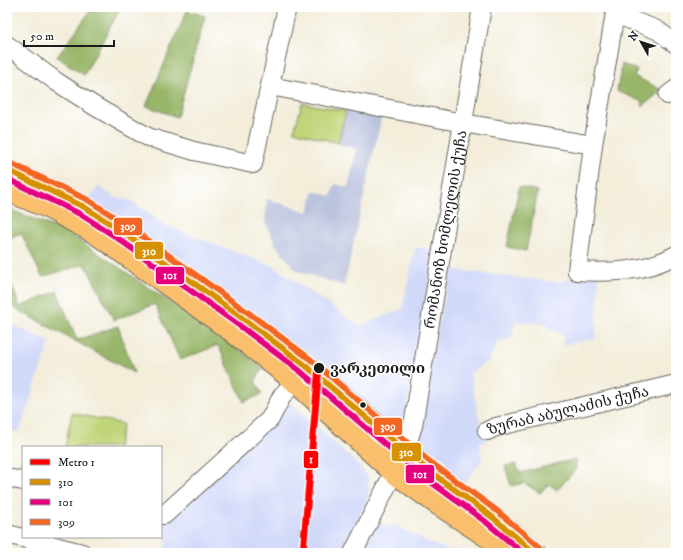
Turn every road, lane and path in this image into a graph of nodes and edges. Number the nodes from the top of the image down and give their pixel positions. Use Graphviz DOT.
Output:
graph roads {
  1 [pos="287,7"];
  2 [pos="482,7"];
  3 [pos="615,11"];
  4 [pos="676,44"];
  5 [pos="7,45"];
  6 [pos="270,86"];
  7 [pos="463,123"];
  8 [pos="594,145"];
  9 [pos="7,170"];
  10 [pos="7,190"];
  11 [pos="676,255"];
  12 [pos="295,381"];
  13 [pos="676,384"];
  14 [pos="676,389"];
  15 [pos="405,450"];
  16 [pos="394,472"];
  17 [pos="7,478"];
  18 [pos="22,481"];
  19 [pos="162,515"];
  20 [pos="7,534"];
  21 [pos="22,538"];
  22 [pos="23,538"];
  23 [pos="82,553"];
  24 [pos="353,553"];
  25 [pos="510,553"];
  26 [pos="535,553"];
  1 -- 6 [label="street"];
  2 -- 7 [label="street, რომანოზ ხომლელის ქუჩა"];
  3 -- 4 [label="street"];
  3 -- 8 [label="street"];
  5 -- 6 [label="street"];
  6 -- 7 [label="street"];
  7 -- 8 [label="street"];
  7 -- 15 [label="street, რომანოზ ხომლელის ქუჩა"];
  8 -- 11 [label="street"];
  9 -- 15 [label="main road"];
  10 -- 12 [label="main road"];
  12 -- 16 [label="main road"];
  12 -- 19 [label="street"];
  13 -- 14 [label="street, ზურაბ აბულაძის ქუჩა"];
  15 -- 16 [label="street, რომანოზ ხომლელის ქუჩა"];
  15 -- 26 [label="main road"];
  16 -- 24 [label="street, რომანოზ ხომლელის ქუჩა"];
  16 -- 25 [label="main road"];
  17 -- 18 [label="street"];
  20 -- 21 [label="street"];
  22 -- 23 [label="street"];
}
